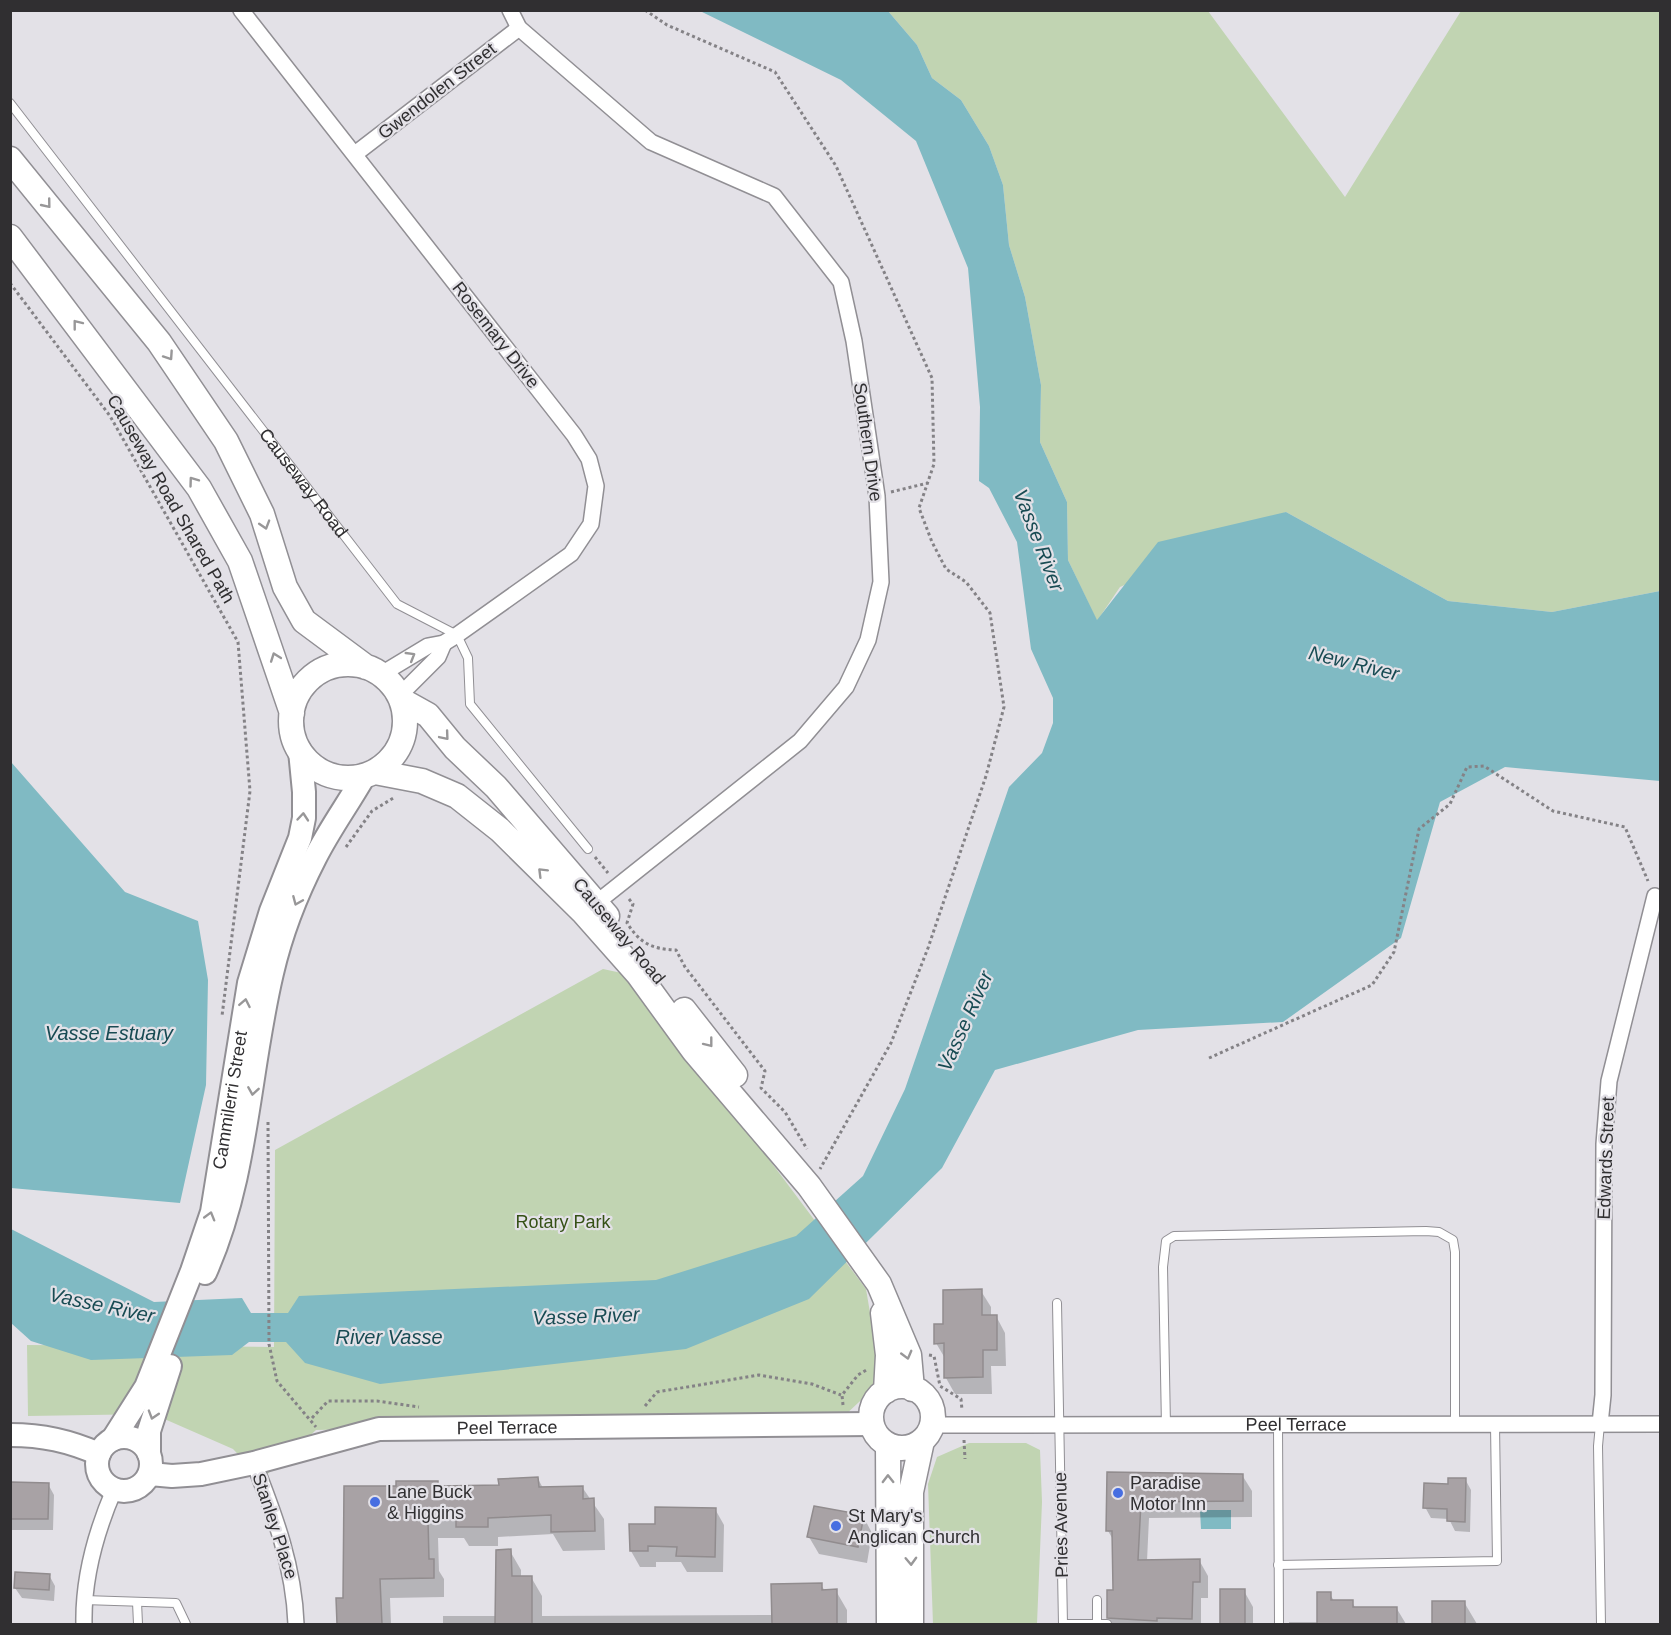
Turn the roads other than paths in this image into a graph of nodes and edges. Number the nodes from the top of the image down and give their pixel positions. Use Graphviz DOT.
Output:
graph roads {
  1 [pos="241,10"];
  2 [pos="510,10"];
  3 [pos="519,28"];
  4 [pos="10,103"];
  5 [pos="355,154"];
  6 [pos="10,159"];
  7 [pos="10,237"];
  8 [pos="451,639"];
  9 [pos="373,671"];
  10 [pos="400,698"];
  11 [pos="292,713"];
  12 [pos="300,751"];
  13 [pos="369,774"];
  14 [pos="588,849"];
  15 [pos="1655,896"];
  16 [pos="590,908"];
  17 [pos="198,1273"];
  18 [pos="879,1284"];
  19 [pos="1057,1303"];
  20 [pos="158,1376"];
  21 [pos="912,1389"];
  22 [pos="886,1391"];
  23 [pos="872,1424"];
  24 [pos="1600,1424"];
  25 [pos="1660,1424"];
  26 [pos="1166,1425"];
  27 [pos="1278,1425"];
  28 [pos="1455,1425"];
  29 [pos="1495,1425"];
  30 [pos="1059,1426"];
  31 [pos="927,1433"];
  32 [pos="10,1435"];
  33 [pos="888,1445"];
  34 [pos="106,1446"];
  35 [pos="255,1463"];
  36 [pos="150,1464"];
  37 [pos="114,1490"];
  38 [pos="1278,1565"];
  39 [pos="83,1600"];
  40 [pos="1097,1600"];
  41 [pos="137,1602"];
  42 [pos="84,1624"];
  43 [pos="138,1624"];
  44 [pos="186,1624"];
  45 [pos="296,1624"];
  46 [pos="889,1624"];
  47 [pos="912,1624"];
  48 [pos="1063,1624"];
  49 [pos="1097,1624"];
  50 [pos="1107,1624"];
  51 [pos="1278,1624"];
  52 [pos="1601,1624"];
  1 -- 5 [label="street, Rosemary Drive"];
  2 -- 3 [label="street, Southern Drive"];
  3 -- 5 [label="street, Gwendolen Street"];
  3 -- 16 [label="street, Southern Drive"];
  4 -- 8 [label="lane, Causeway Road"];
  5 -- 8 [label="street, Rosemary Drive"];
  6 -- 9 [label="main road, Causeway Road, one-way"];
  11 -- 7 [label="main road, one-way"];
  9 -- 8 [label="street, Rosemary Drive, one-way"];
  8 -- 10 [label="street, Rosemary Drive"];
  8 -- 14 [label="lane, Causeway Road"];
  9 -- 10 [label="main road"];
  9 -- 11 [label="main road"];
  10 -- 13 [label="main road"];
  10 -- 16 [label="main road, Causeway Road, one-way"];
  11 -- 12 [label="main road"];
  12 -- 13 [label="main road"];
  17 -- 12 [label="main road, Cammilerri Street, one-way"];
  16 -- 13 [label="main road, Causeway Road, one-way"];
  13 -- 17 [label="main road, Cammilerri Street, one-way"];
  15 -- 24 [label="street, Edwards Street"];
  16 -- 18 [label="main road, Causeway Road"];
  17 -- 20 [label="main road, Cammilerri Street"];
  18 -- 21 [label="main road, Causeway Road, one-way"];
  18 -- 22 [label="main road, Causeway Road"];
  19 -- 30 [label="lane, Pries Avenue"];
  20 -- 34 [label="main road, Cammilerri Street"];
  20 -- 36 [label="main road, Cammilerri Street, one-way"];
  21 -- 22 [label="main road"];
  21 -- 31 [label="main road"];
  22 -- 23 [label="main road"];
  23 -- 33 [label="main road"];
  23 -- 35 [label="main road, Peel Terrace"];
  24 -- 25 [label="street, Peel Terrace"];
  24 -- 29 [label="street, Peel Terrace"];
  24 -- 52 [label="lane"];
  26 -- 27 [label="street, Peel Terrace"];
  26 -- 28 [label="lane"];
  26 -- 30 [label="street, Peel Terrace"];
  27 -- 28 [label="street, Peel Terrace"];
  27 -- 38 [label="lane"];
  28 -- 29 [label="street, Peel Terrace"];
  29 -- 38 [label="lane"];
  30 -- 31 [label="street, Peel Terrace"];
  30 -- 48 [label="lane, Pries Avenue"];
  31 -- 33 [label="main road"];
  31 -- 47 [label="main road, one-way"];
  32 -- 34 [label="main road"];
  46 -- 33 [label="main road, one-way"];
  34 -- 36 [label="main road"];
  34 -- 37 [label="main road"];
  35 -- 36 [label="main road, Peel Terrace"];
  35 -- 45 [label="street, Stanley Place"];
  36 -- 37 [label="main road"];
  37 -- 39 [label="street"];
  38 -- 51 [label="lane"];
  39 -- 41 [label="lane"];
  39 -- 42 [label="street"];
  40 -- 49 [label="lane"];
  41 -- 43 [label="lane"];
  41 -- 44 [label="lane"];
  48 -- 49 [label="lane"];
  49 -- 50 [label="lane"];
}
